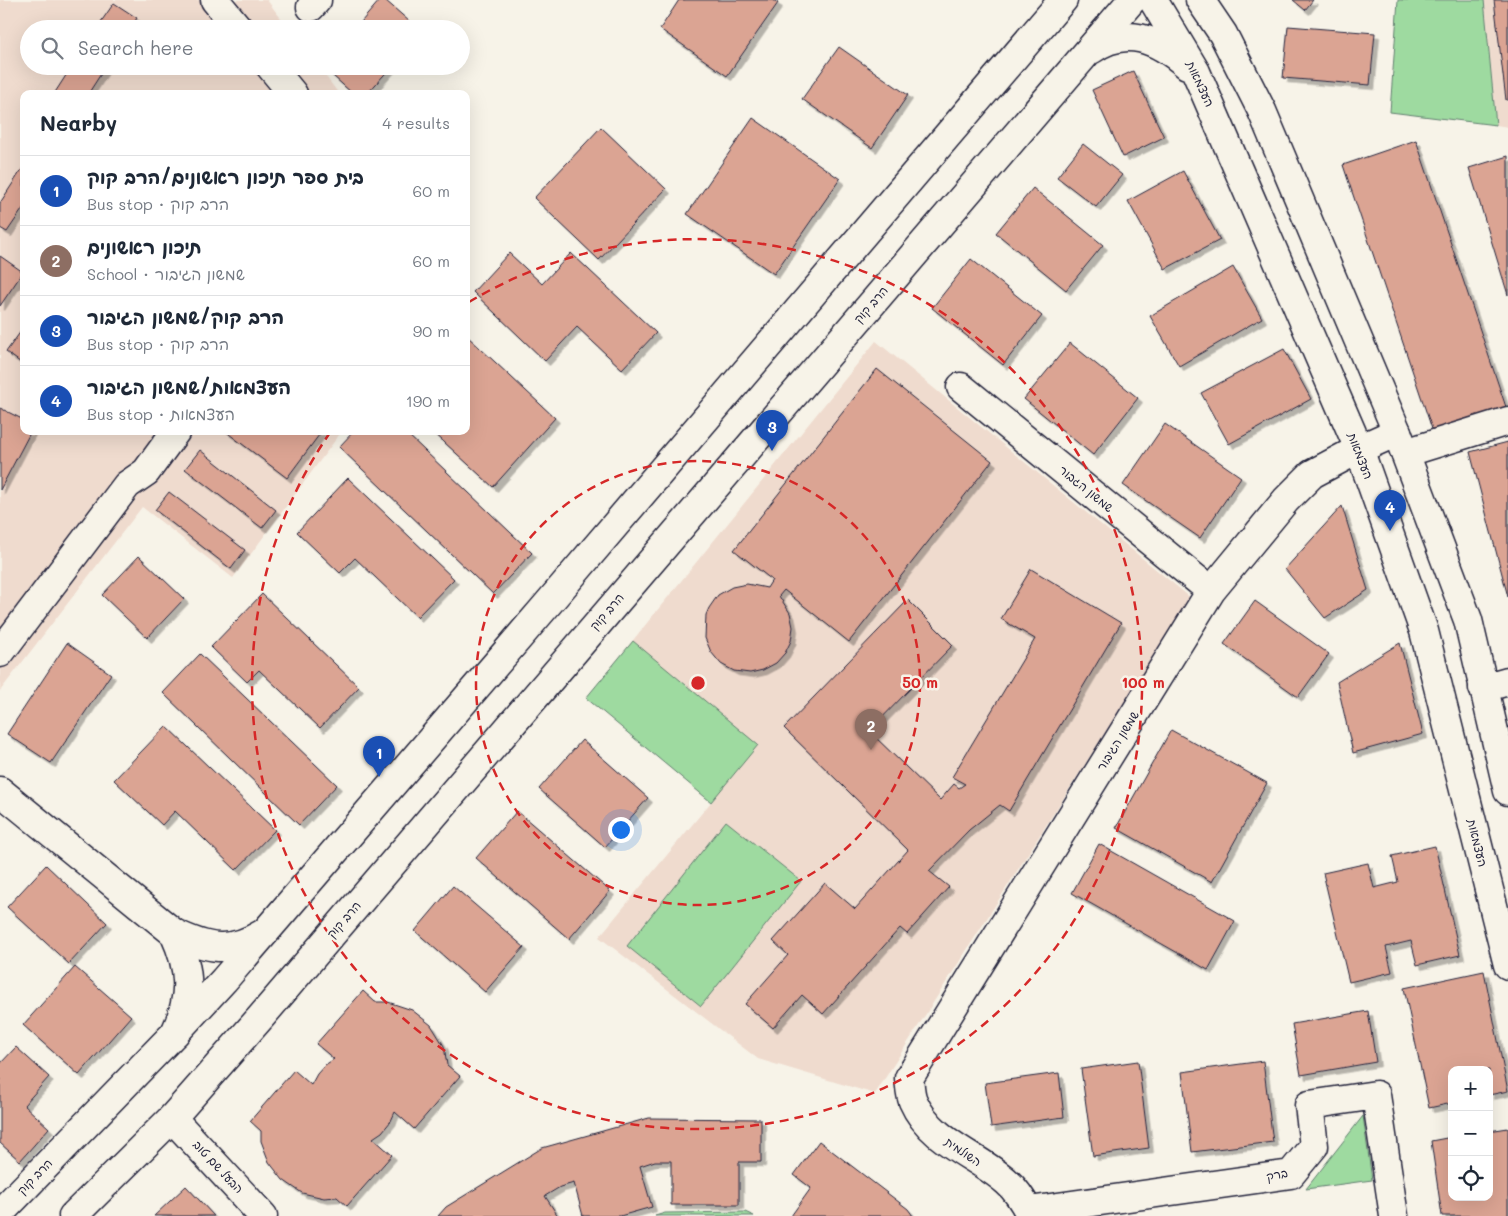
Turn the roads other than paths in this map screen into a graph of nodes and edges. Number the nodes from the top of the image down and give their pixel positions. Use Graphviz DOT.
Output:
graph roads {
  1 [pos="215,0"];
  2 [pos="1063,0"];
  3 [pos="1132,0"];
  4 [pos="1153,0"];
  5 [pos="1200,0"];
  6 [pos="232,20"];
  7 [pos="1087,52"];
  8 [pos="1196,72"];
  9 [pos="278,75"];
  10 [pos="291,90"];
  11 [pos="961,387"];
  12 [pos="1508,421"];
  13 [pos="173,435"];
  14 [pos="1401,442"];
  15 [pos="1359,449"];
  16 [pos="1211,591"];
  17 [pos="0,653"];
  18 [pos="1496,684"];
  19 [pos="0,790"];
  20 [pos="1508,791"];
  21 [pos="174,933"];
  22 [pos="262,934"];
  23 [pos="1508,965"];
  24 [pos="175,1033"];
  25 [pos="909,1078"];
  26 [pos="172,1118"];
  27 [pos="0,1213"];
  28 [pos="1030,1214"];
  29 [pos="73,1216"];
  30 [pos="264,1216"];
  31 [pos="1394,1216"];
  1 -- 6 [label="street"];
  2 -- 22 [label="street, הרב קוק"];
  3 -- 7 [label="street, הרב קוק"];
  4 -- 8 [label="street, העצמאות"];
  5 -- 14 [label="street"];
  7 -- 8 [label="street"];
  7 -- 26 [label="street, הרב קוק"];
  8 -- 15 [label="street, העצמאות"];
  9 -- 10 [label="street"];
  11 -- 16 [label="street, שמשון הגבור"];
  12 -- 14 [label="street, שמשון הגיבור"];
  13 -- 17 [label="street"];
  14 -- 15 [label="street, שמשון הגיבור"];
  14 -- 18 [label="street"];
  15 -- 16 [label="street, שמשון הגיבור"];
  15 -- 23 [label="street, העצמאות"];
  16 -- 25 [label="street, שמשון הגיבור"];
  18 -- 20 [label="street"];
  19 -- 21 [label="street, הרב קוק"];
  21 -- 22 [label="street, הרב קוק"];
  21 -- 24 [label="street, הרב קוק"];
  22 -- 24 [label="street, הרב קוק"];
  24 -- 27 [label="street, הרב קוק"];
  25 -- 28 [label="street, השולמית"];
  26 -- 29 [label="street, הרב קוק"];
  26 -- 30 [label="street, הבעל שם טוב"];
  28 -- 31 [label="street, ברק"];
}
